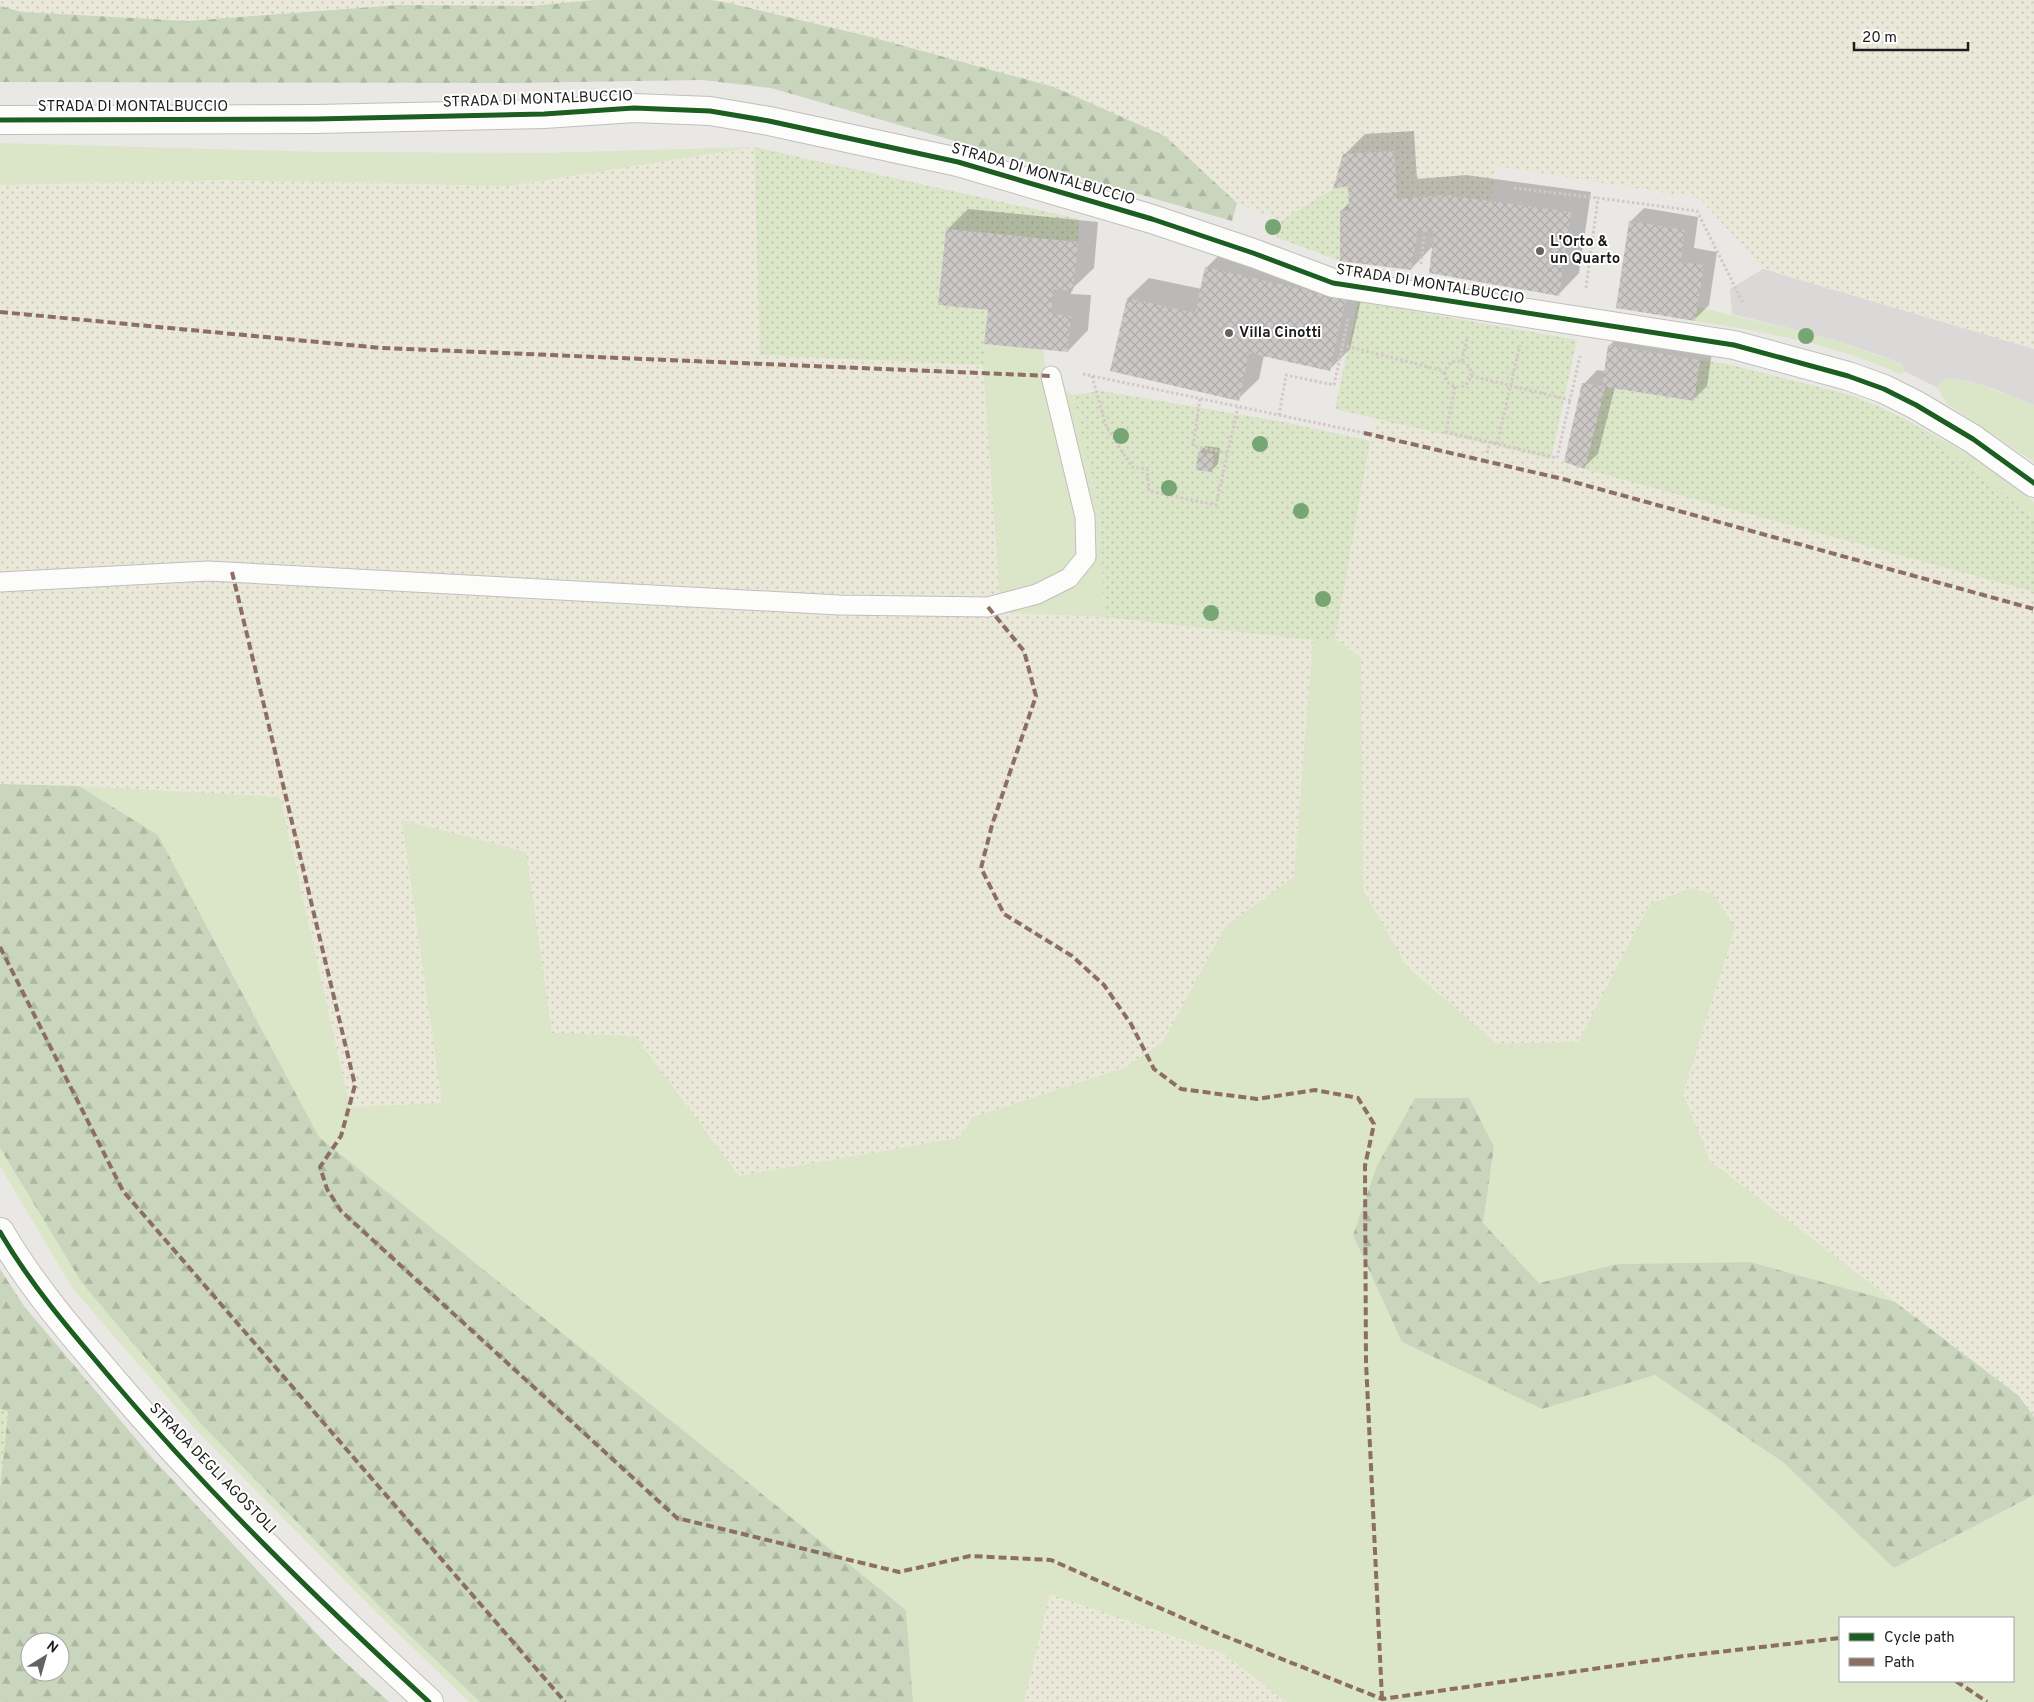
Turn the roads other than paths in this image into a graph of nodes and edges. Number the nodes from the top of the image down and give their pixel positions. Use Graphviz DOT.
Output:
graph roads {
  1 [pos="0,120"];
  2 [pos="1051,376"];
  3 [pos="2034,483"];
  4 [pos="0,582"];
  5 [pos="0,1232"];
  6 [pos="429,1702"];
  1 -- 3 [label="street, STRADA DI MONTALBUCCIO"];
  2 -- 4 [label="lane"];
  5 -- 6 [label="street, STRADA DEGLI AGOSTOLI"];
}
